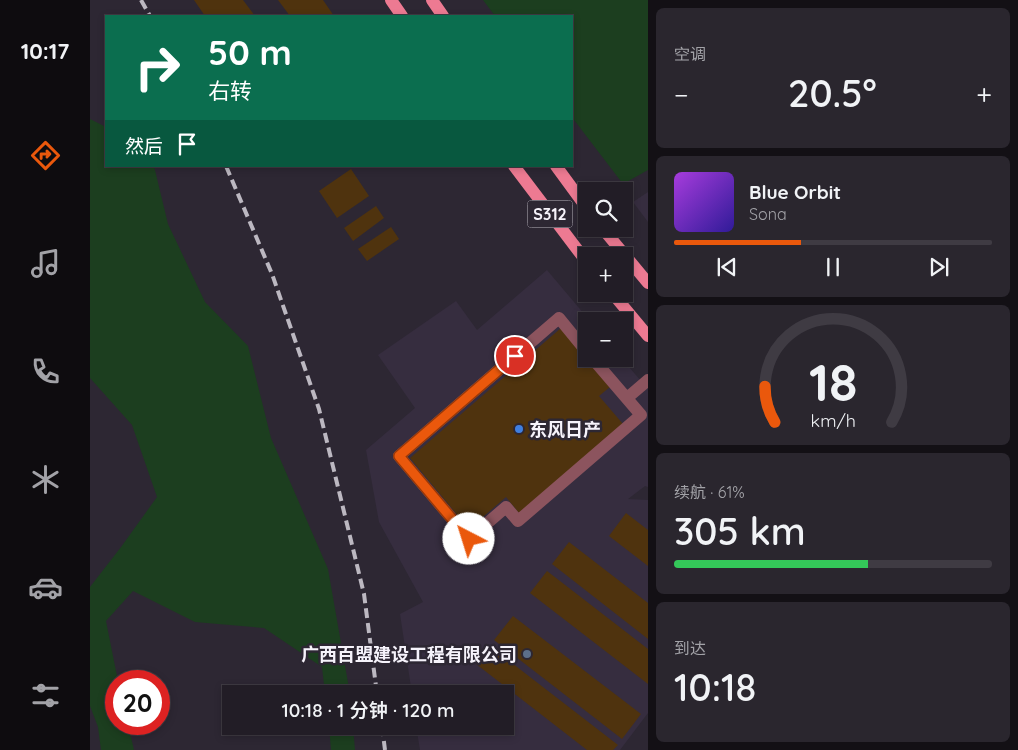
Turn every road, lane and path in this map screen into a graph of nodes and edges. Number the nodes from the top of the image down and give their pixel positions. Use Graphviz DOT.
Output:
graph roads {
  1 [pos="391,0"];
  2 [pos="432,0"];
  3 [pos="401,15"];
  4 [pos="442,15"];
  5 [pos="515,167"];
  6 [pos="557,167"];
  7 [pos="578,196"];
  8 [pos="610,237"];
  9 [pos="578,250"];
  10 [pos="648,283"];
  11 [pos="620,302"];
  12 [pos="648,336"];
  13 [pos="578,341"];
  14 [pos="600,367"];
  15 [pos="648,380"];
  16 [pos="627,398"];
  1 -- 3 [label="main road"];
  2 -- 4 [label="main road"];
  5 -- 9 [label="main road, S312"];
  6 -- 7 [label="main road, S312"];
  8 -- 10 [label="main road"];
  11 -- 12 [label="main road"];
  13 -- 16 [label="lane"];
  14 -- 16 [label="lane"];
  15 -- 16 [label="lane"];
}
